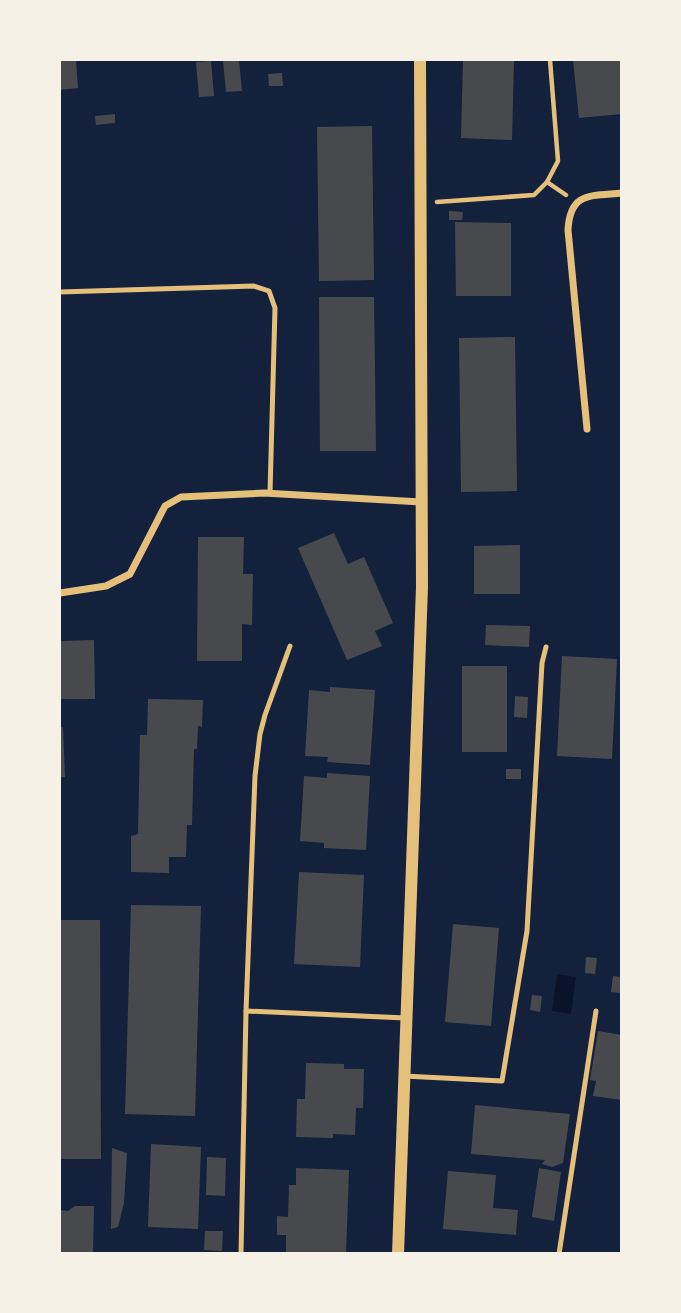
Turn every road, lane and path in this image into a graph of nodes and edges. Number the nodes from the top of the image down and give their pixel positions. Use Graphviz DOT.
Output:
graph roads {
  1 [pos="420,60"];
  2 [pos="550,60"];
  3 [pos="547,182"];
  4 [pos="621,194"];
  5 [pos="576,202"];
  6 [pos="419,204"];
  7 [pos="60,292"];
  8 [pos="587,429"];
  9 [pos="270,493"];
  10 [pos="421,502"];
  11 [pos="60,593"];
  12 [pos="290,646"];
  13 [pos="546,648"];
  14 [pos="246,1011"];
  15 [pos="596,1011"];
  16 [pos="406,1018"];
  17 [pos="404,1076"];
  18 [pos="241,1254"];
  19 [pos="398,1254"];
  20 [pos="559,1254"];
  1 -- 6 [label="street"];
  2 -- 3 [label="path"];
  3 -- 5 [label="path"];
  3 -- 6 [label="path"];
  4 -- 5 [label="street"];
  5 -- 8 [label="street"];
  6 -- 10 [label="street"];
  7 -- 9 [label="lane"];
  9 -- 10 [label="street"];
  9 -- 11 [label="street"];
  10 -- 16 [label="street"];
  12 -- 14 [label="lane"];
  13 -- 17 [label="lane"];
  14 -- 16 [label="lane"];
  14 -- 18 [label="lane"];
  15 -- 20 [label="lane"];
  16 -- 17 [label="street"];
  17 -- 19 [label="street"];
}
